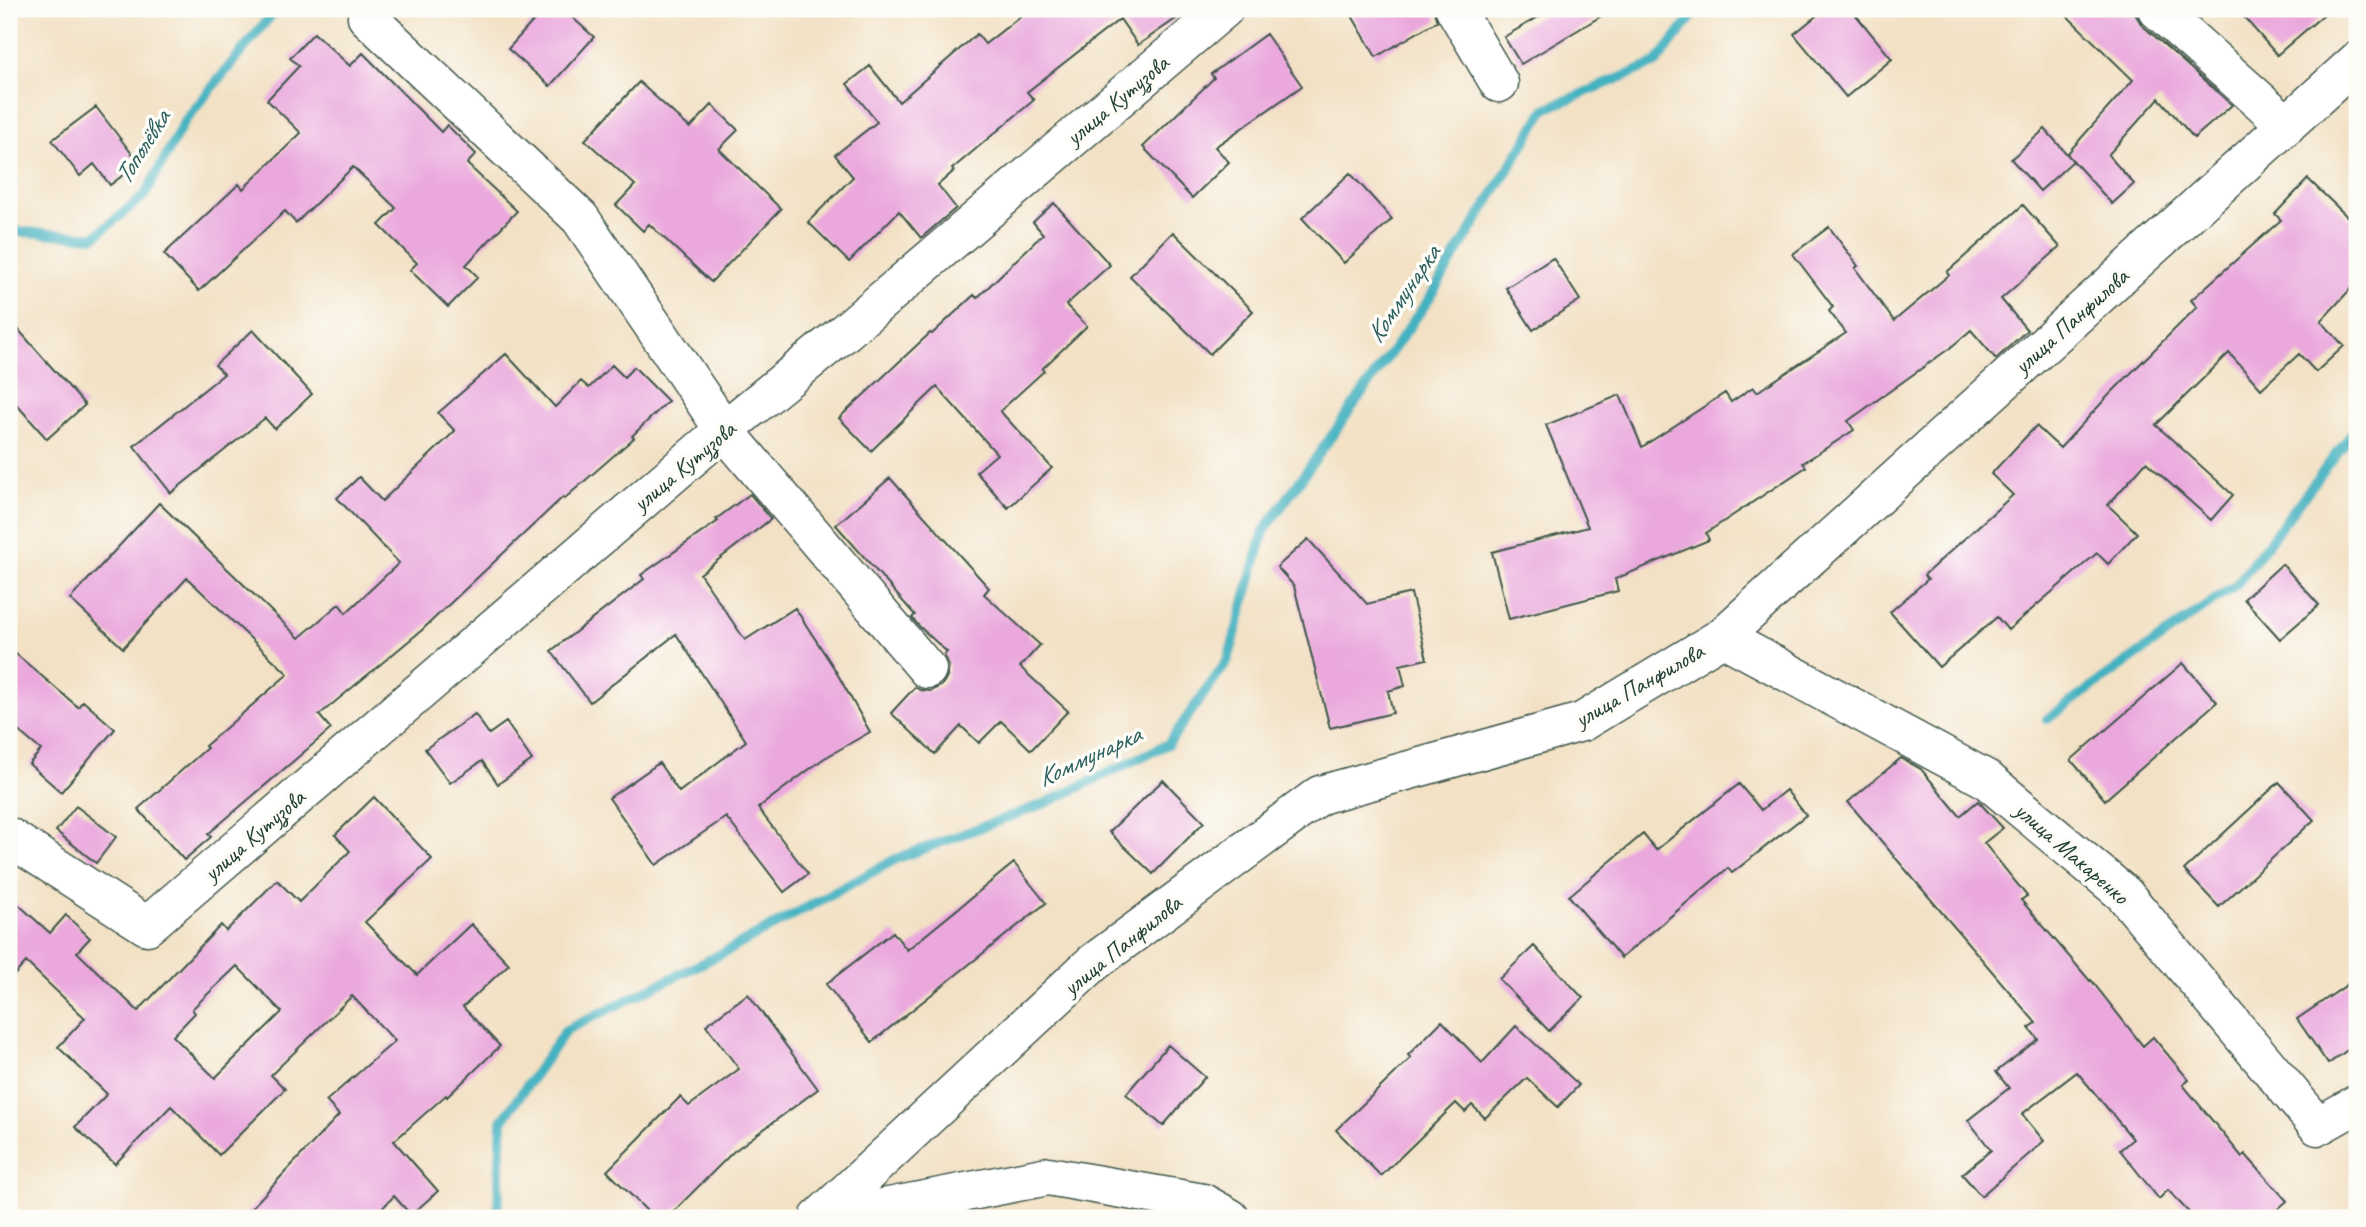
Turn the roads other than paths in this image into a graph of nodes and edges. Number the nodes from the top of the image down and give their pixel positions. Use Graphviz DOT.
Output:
graph roads {
  1 [pos="1224,9"];
  2 [pos="1455,9"];
  3 [pos="2157,9"];
  4 [pos="367,17"];
  5 [pos="2357,61"];
  6 [pos="1499,83"];
  7 [pos="2287,125"];
  8 [pos="724,430"];
  9 [pos="1722,637"];
  10 [pos="927,670"];
  11 [pos="9,837"];
  12 [pos="2357,1104"];
  13 [pos="820,1218"];
  14 [pos="832,1218"];
  15 [pos="1230,1218"];
  1 -- 8 [label="street, улица Кутузова"];
  2 -- 6 [label="street"];
  3 -- 7 [label="street"];
  4 -- 8 [label="street"];
  5 -- 7 [label="street, улица Панфилова"];
  7 -- 9 [label="street, улица Панфилова"];
  8 -- 10 [label="street"];
  8 -- 11 [label="street, улица Кутузова"];
  9 -- 12 [label="street, улица Макаренко"];
  9 -- 13 [label="street, улица Панфилова"];
  14 -- 15 [label="street"];
}
